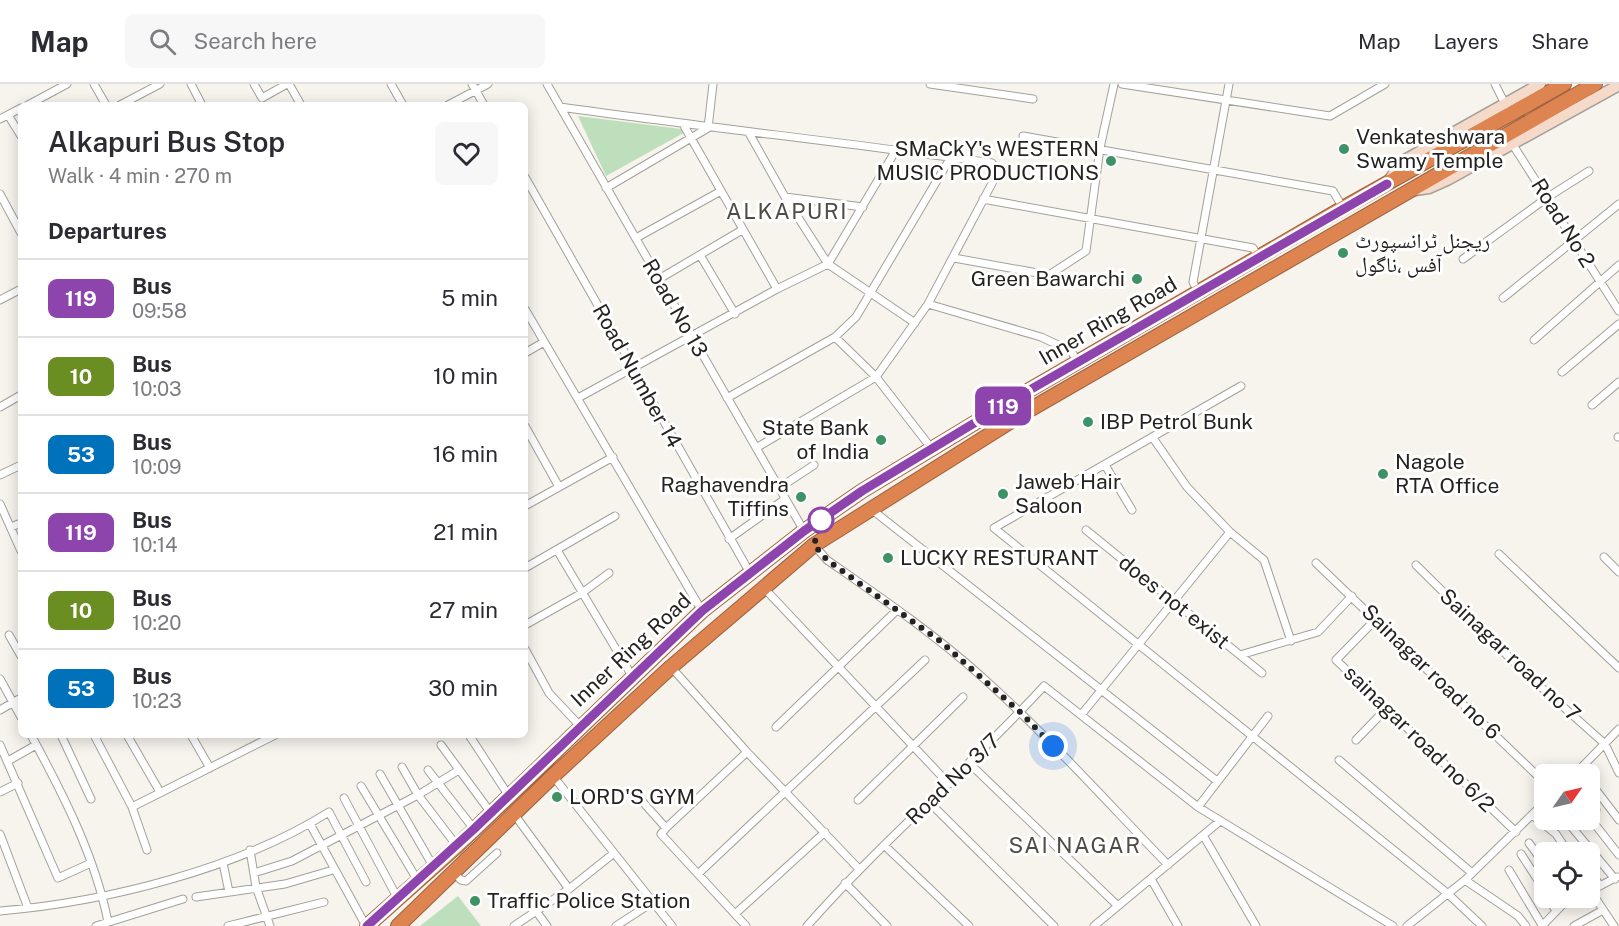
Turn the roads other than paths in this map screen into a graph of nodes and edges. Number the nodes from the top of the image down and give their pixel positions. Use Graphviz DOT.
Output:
graph roads {
  1 [pos="67,84"];
  2 [pos="94,84"];
  3 [pos="160,84"];
  4 [pos="191,84"];
  5 [pos="254,84"];
  6 [pos="288,84"];
  7 [pos="391,84"];
  8 [pos="488,84"];
  9 [pos="547,84"];
  10 [pos="713,84"];
  11 [pos="930,84"];
  12 [pos="1114,84"];
  13 [pos="1122,84"];
  14 [pos="1229,84"];
  15 [pos="1385,84"];
  16 [pos="1495,84"];
  17 [pos="1540,84"];
  18 [pos="1564,84"];
  19 [pos="1595,84"];
  20 [pos="1619,85"];
  21 [pos="474,87"];
  22 [pos="1033,99"];
  23 [pos="1227,101"];
  24 [pos="34,102"];
  25 [pos="104,102"];
  26 [pos="126,102"];
  27 [pos="200,102"];
  28 [pos="298,102"];
  29 [pos="401,102"];
  30 [pos="452,102"];
  31 [pos="482,102"];
  32 [pos="560,107"];
  33 [pos="1508,109"];
  34 [pos="18,110"];
  35 [pos="8,115"];
  36 [pos="0,118"];
  37 [pos="683,124"];
  38 [pos="708,128"];
  39 [pos="18,131"];
  40 [pos="749,133"];
  41 [pos="1023,136"];
  42 [pos="691,139"];
  43 [pos="1510,139"];
  44 [pos="1100,148"];
  45 [pos="896,150"];
  46 [pos="951,157"];
  47 [pos="1212,169"];
  48 [pos="1589,171"];
  49 [pos="528,182"];
  50 [pos="606,188"];
  51 [pos="721,191"];
  52 [pos="0,194"];
  53 [pos="1548,197"];
  54 [pos="785,198"];
  55 [pos="983,199"];
  56 [pos="1619,204"];
  57 [pos="863,207"];
  58 [pos="1343,208"];
  59 [pos="1089,218"];
  60 [pos="18,227"];
  61 [pos="742,230"];
  62 [pos="636,238"];
  63 [pos="1200,238"];
  64 [pos="1574,238"];
  65 [pos="700,255"];
  66 [pos="954,258"];
  67 [pos="1259,258"];
  68 [pos="1463,259"];
  69 [pos="828,264"];
  70 [pos="1619,265"];
  71 [pos="659,279"];
  72 [pos="1599,281"];
  73 [pos="777,289"];
  74 [pos="18,290"];
  75 [pos="1198,292"];
  76 [pos="868,294"];
  77 [pos="1503,298"];
  78 [pos="0,299"];
  79 [pos="928,304"];
  80 [pos="1619,311"];
  81 [pos="528,314"];
  82 [pos="735,314"];
  83 [pos="915,323"];
  84 [pos="1619,324"];
  85 [pos="692,337"];
  86 [pos="835,337"];
  87 [pos="1534,340"];
  88 [pos="544,342"];
  89 [pos="528,351"];
  90 [pos="1078,362"];
  91 [pos="633,370"];
  92 [pos="1562,372"];
  93 [pos="876,377"];
  94 [pos="1619,382"];
  95 [pos="1241,386"];
  96 [pos="18,396"];
  97 [pos="578,398"];
  98 [pos="727,398"];
  99 [pos="1,403"];
  100 [pos="1592,405"];
  101 [pos="528,438"];
  102 [pos="1153,438"];
  103 [pos="756,448"];
  104 [pos="932,449"];
  105 [pos="613,458"];
  106 [pos="814,465"];
  107 [pos="1105,465"];
  108 [pos="18,466"];
  109 [pos="0,475"];
  110 [pos="559,488"];
  111 [pos="779,488"];
  112 [pos="785,499"];
  113 [pos="0,504"];
  114 [pos="528,504"];
  115 [pos="871,509"];
  116 [pos="1132,510"];
  117 [pos="615,516"];
  118 [pos="18,524"];
  119 [pos="11,527"];
  120 [pos="1086,530"];
  121 [pos="804,531"];
  122 [pos="1230,532"];
  123 [pos="729,539"];
  124 [pos="18,544"];
  125 [pos="814,545"];
  126 [pos="557,550"];
  127 [pos="1499,554"];
  128 [pos="1604,557"];
  129 [pos="1316,563"];
  130 [pos="1416,565"];
  131 [pos="528,566"];
  132 [pos="1619,572"];
  133 [pos="609,573"];
  134 [pos="750,573"];
  135 [pos="763,587"];
  136 [pos="582,593"];
  137 [pos="1352,596"];
  138 [pos="1173,601"];
  139 [pos="897,610"];
  140 [pos="702,611"];
  141 [pos="1376,620"];
  142 [pos="528,623"];
  143 [pos="9,635"];
  144 [pos="1291,641"];
  145 [pos="1137,643"];
  146 [pos="18,651"];
  147 [pos="528,654"];
  148 [pos="1240,656"];
  149 [pos="925,660"];
  150 [pos="837,666"];
  151 [pos="671,667"];
  152 [pos="1619,668"];
  153 [pos="1262,673"];
  154 [pos="633,676"];
  155 [pos="0,679"];
  156 [pos="1100,689"];
  157 [pos="963,697"];
  158 [pos="18,700"];
  159 [pos="14,703"];
  160 [pos="604,704"];
  161 [pos="876,706"];
  162 [pos="0,710"];
  163 [pos="1385,710"];
  164 [pos="18,711"];
  165 [pos="1020,712"];
  166 [pos="1081,715"];
  167 [pos="1268,716"];
  168 [pos="580,726"];
  169 [pos="606,727"];
  170 [pos="776,727"];
  171 [pos="1619,729"];
  172 [pos="1252,737"];
  173 [pos="32,738"];
  174 [pos="62,738"];
  175 [pos="96,738"];
  176 [pos="129,738"];
  177 [pos="194,738"];
  178 [pos="261,738"];
  179 [pos="471,738"];
  180 [pos="1356,740"];
  181 [pos="441,744"];
  182 [pos="1605,744"];
  183 [pos="0,745"];
  184 [pos="36,745"];
  185 [pos="912,746"];
  186 [pos="747,752"];
  187 [pos="1339,760"];
  188 [pos="8,761"];
  189 [pos="970,764"];
  190 [pos="1586,764"];
  191 [pos="402,767"];
  192 [pos="210,768"];
  193 [pos="428,770"];
  194 [pos="459,770"];
  195 [pos="1534,772"];
  196 [pos="1619,773"];
  197 [pos="380,774"];
  198 [pos="553,776"];
  199 [pos="1217,781"];
  200 [pos="18,783"];
  201 [pos="438,784"];
  202 [pos="949,784"];
  203 [pos="361,786"];
  204 [pos="0,792"];
  205 [pos="160,792"];
  206 [pos="786,792"];
  207 [pos="418,795"];
  208 [pos="1600,795"];
  209 [pos="509,796"];
  210 [pos="344,798"];
  211 [pos="91,799"];
  212 [pos="641,800"];
  213 [pos="858,800"];
  214 [pos="929,802"];
  215 [pos="399,805"];
  216 [pos="132,807"];
  217 [pos="1198,807"];
  218 [pos="491,813"];
  219 [pos="514,814"];
  220 [pos="1532,815"];
  221 [pos="378,816"];
  222 [pos="1619,820"];
  223 [pos="1220,821"];
  224 [pos="309,824"];
  225 [pos="359,825"];
  226 [pos="666,828"];
  227 [pos="474,829"];
  228 [pos="1574,830"];
  229 [pos="1599,830"];
  230 [pos="825,832"];
  231 [pos="1515,832"];
  232 [pos="0,834"];
  233 [pos="342,835"];
  234 [pos="1203,835"];
  235 [pos="1561,842"];
  236 [pos="1529,843"];
  237 [pos="321,845"];
  238 [pos="884,845"];
  239 [pos="457,846"];
  240 [pos="147,850"];
  241 [pos="250,850"];
  242 [pos="1534,850"];
  243 [pos="497,853"];
  244 [pos="614,853"];
  245 [pos="1521,854"];
  246 [pos="1619,855"];
  247 [pos="91,863"];
  248 [pos="223,863"];
  249 [pos="1168,865"];
  250 [pos="433,866"];
  251 [pos="859,869"];
  252 [pos="333,870"];
  253 [pos="1509,870"];
  254 [pos="453,872"];
  255 [pos="254,873"];
  256 [pos="1473,873"];
  257 [pos="698,874"];
  258 [pos="1534,874"];
  259 [pos="1617,877"];
  260 [pos="1151,879"];
  261 [pos="1465,879"];
  262 [pos="418,881"];
  263 [pos="366,882"];
  264 [pos="845,883"];
  265 [pos="1600,886"];
  266 [pos="256,888"];
  267 [pos="569,889"];
  268 [pos="229,892"];
  269 [pos="1447,893"];
  270 [pos="103,896"];
  271 [pos="196,897"];
  272 [pos="183,899"];
  273 [pos="398,899"];
  274 [pos="324,902"];
  275 [pos="653,902"];
  276 [pos="1600,905"];
  277 [pos="1118,906"];
  278 [pos="28,908"];
  279 [pos="1554,908"];
  280 [pos="1558,908"];
  281 [pos="1603,910"];
  282 [pos="0,911"];
  283 [pos="536,911"];
  284 [pos="1556,911"];
  285 [pos="735,914"];
  286 [pos="1619,915"];
  287 [pos="267,917"];
  288 [pos="108,922"];
  289 [pos="121,922"];
  290 [pos="1612,923"];
  291 [pos="1100,924"];
  292 [pos="96,926"];
  293 [pos="228,926"];
  294 [pos="270,926"];
  295 [pos="367,926"];
  296 [pos="398,926"];
  297 [pos="514,926"];
  298 [pos="547,926"];
  299 [pos="616,926"];
  300 [pos="672,926"];
  301 [pos="746,926"];
  302 [pos="807,926"];
  303 [pos="887,926"];
  304 [pos="969,926"];
  305 [pos="1054,926"];
  306 [pos="1178,926"];
  307 [pos="1256,926"];
  308 [pos="1393,926"];
  309 [pos="1407,926"];
  310 [pos="1482,926"];
  311 [pos="1526,926"];
  312 [pos="1542,926"];
  313 [pos="1574,926"];
  1 -- 24 [label="street"];
  2 -- 25 [label="street"];
  3 -- 26 [label="street"];
  4 -- 27 [label="street"];
  5 -- 6 [label="street"];
  6 -- 28 [label="street"];
  7 -- 29 [label="street"];
  8 -- 21 [label="street"];
  9 -- 32 [label="street, Road No 13"];
  10 -- 38 [label="street"];
  11 -- 22 [label="street"];
  12 -- 44 [label="street"];
  13 -- 23 [label="street"];
  14 -- 23 [label="street"];
  15 -- 23 [label="street"];
  16 -- 33 [label="street"];
  17 -- 33 [label="street"];
  18 -- 33 [label="highway, Inner Ring Road"];
  19 -- 43 [label="highway, Inner Ring Road"];
  20 -- 43 [label="street"];
  21 -- 30 [label="street"];
  21 -- 31 [label="street"];
  23 -- 47 [label="street"];
  32 -- 37 [label="street"];
  32 -- 50 [label="street, Road No 13"];
  33 -- 58 [label="highway, Inner Ring Road"];
  34 -- 35 [label="street"];
  35 -- 36 [label="street"];
  35 -- 39 [label="street"];
  37 -- 38 [label="street"];
  37 -- 42 [label="street"];
  38 -- 40 [label="street"];
  38 -- 42 [label="street"];
  40 -- 45 [label="street"];
  40 -- 54 [label="street"];
  41 -- 44 [label="street"];
  42 -- 50 [label="street"];
  42 -- 51 [label="street"];
  43 -- 53 [label="street, Road No 2"];
  43 -- 115 [label="highway, Inner Ring Road"];
  44 -- 47 [label="street"];
  44 -- 59 [label="street"];
  45 -- 46 [label="street"];
  45 -- 57 [label="street"];
  46 -- 55 [label="street"];
  46 -- 76 [label="street"];
  47 -- 58 [label="street"];
  47 -- 63 [label="street"];
  48 -- 53 [label="street"];
  49 -- 91 [label="street, Road Number 14"];
  50 -- 62 [label="street, Road No 13"];
  51 -- 61 [label="street"];
  51 -- 62 [label="street"];
  52 -- 60 [label="street"];
  53 -- 64 [label="street, Road No 2"];
  53 -- 68 [label="street"];
  54 -- 57 [label="street"];
  54 -- 69 [label="street"];
  55 -- 59 [label="street"];
  55 -- 66 [label="street"];
  56 -- 64 [label="street"];
  57 -- 69 [label="street"];
  58 -- 67 [label="highway, Inner Ring Road"];
  59 -- 63 [label="street"];
  59 -- 66 [label="street"];
  61 -- 65 [label="street"];
  61 -- 73 [label="street"];
  62 -- 71 [label="street, Road No 13"];
  63 -- 67 [label="street"];
  63 -- 75 [label="street"];
  64 -- 72 [label="street, Road No 2"];
  64 -- 77 [label="street"];
  65 -- 71 [label="street"];
  65 -- 82 [label="street"];
  66 -- 79 [label="street"];
  67 -- 75 [label="highway, Inner Ring Road"];
  69 -- 73 [label="street"];
  69 -- 76 [label="street"];
  70 -- 72 [label="street"];
  71 -- 85 [label="street, Road No 13"];
  72 -- 80 [label="street, Road No 2"];
  72 -- 87 [label="street"];
  73 -- 82 [label="street"];
  74 -- 78 [label="street"];
  75 -- 90 [label="highway, Inner Ring Road"];
  76 -- 83 [label="street"];
  76 -- 86 [label="street"];
  79 -- 83 [label="street"];
  79 -- 90 [label="street"];
  81 -- 88 [label="street"];
  82 -- 85 [label="street"];
  83 -- 93 [label="street"];
  84 -- 92 [label="street"];
  85 -- 91 [label="street"];
  85 -- 98 [label="street, Road No 13"];
  86 -- 93 [label="street"];
  86 -- 98 [label="street"];
  88 -- 89 [label="street"];
  88 -- 97 [label="street"];
  90 -- 104 [label="highway, Inner Ring Road"];
  91 -- 97 [label="street"];
  91 -- 123 [label="street, Road Number 14"];
  93 -- 103 [label="street"];
  93 -- 104 [label="street"];
  94 -- 100 [label="street"];
  95 -- 102 [label="street"];
  96 -- 99 [label="street"];
  97 -- 105 [label="street"];
  98 -- 103 [label="street, Road No 13"];
  101 -- 110 [label="street"];
  102 -- 107 [label="street"];
  102 -- 122 [label="street"];
  103 -- 111 [label="street, Road No 13"];
  104 -- 121 [label="highway, Inner Ring Road"];
  105 -- 110 [label="street"];
  105 -- 140 [label="street"];
  106 -- 111 [label="street"];
  107 -- 116 [label="street"];
  107 -- 145 [label="street"];
  108 -- 109 [label="street"];
  110 -- 114 [label="street"];
  111 -- 112 [label="street, Road No 13"];
  112 -- 121 [label="street, Road No 13"];
  112 -- 123 [label="street"];
  113 -- 119 [label="street"];
  115 -- 125 [label="highway, Inner Ring Road"];
  115 -- 156 [label="street"];
  117 -- 126 [label="street"];
  118 -- 119 [label="street"];
  119 -- 124 [label="street"];
  120 -- 138 [label="street, does not exist"];
  121 -- 134 [label="highway, Inner Ring Road"];
  122 -- 138 [label="street"];
  122 -- 144 [label="street"];
  123 -- 134 [label="street, Road Number 14"];
  125 -- 135 [label="highway, Inner Ring Road"];
  125 -- 139 [label="street"];
  126 -- 131 [label="street"];
  126 -- 136 [label="street"];
  127 -- 152 [label="street"];
  128 -- 132 [label="street"];
  129 -- 137 [label="street, Sainagar road no 6"];
  130 -- 182 [label="street, Sainagar road no 7"];
  133 -- 136 [label="street"];
  134 -- 140 [label="highway, Inner Ring Road"];
  135 -- 150 [label="street"];
  135 -- 151 [label="highway, Inner Ring Road"];
  136 -- 142 [label="street"];
  136 -- 154 [label="street"];
  137 -- 141 [label="street, Sainagar road no 6"];
  137 -- 144 [label="street"];
  138 -- 145 [label="street"];
  138 -- 148 [label="street, does not exist"];
  139 -- 150 [label="street"];
  139 -- 165 [label="street"];
  140 -- 154 [label="highway, Inner Ring Road"];
  141 -- 163 [label="street, sainagar road no 6/2"];
  141 -- 195 [label="street, Sainagar road no 6"];
  143 -- 146 [label="street"];
  144 -- 148 [label="street"];
  145 -- 156 [label="street"];
  145 -- 172 [label="street"];
  147 -- 168 [label="street"];
  148 -- 153 [label="street, does not exist"];
  149 -- 161 [label="street"];
  150 -- 161 [label="street"];
  150 -- 170 [label="street"];
  151 -- 169 [label="highway, Inner Ring Road"];
  151 -- 186 [label="street"];
  154 -- 160 [label="highway, Inner Ring Road"];
  155 -- 159 [label="street"];
  156 -- 166 [label="street"];
  156 -- 199 [label="street"];
  157 -- 185 [label="street"];
  158 -- 159 [label="street"];
  159 -- 162 [label="street"];
  159 -- 164 [label="street"];
  160 -- 168 [label="highway, Inner Ring Road"];
  160 -- 169 [label="highway"];
  161 -- 185 [label="street"];
  161 -- 206 [label="street"];
  163 -- 180 [label="street"];
  163 -- 231 [label="street, sainagar road no 6/2"];
  165 -- 166 [label="street, Road No 3/7"];
  165 -- 189 [label="street, Road No 3/7"];
  165 -- 249 [label="street"];
  166 -- 217 [label="street"];
  167 -- 172 [label="street"];
  168 -- 209 [label="highway, Inner Ring Road"];
  169 -- 198 [label="highway, Inner Ring Road"];
  171 -- 182 [label="street"];
  172 -- 199 [label="street"];
  172 -- 269 [label="street"];
  173 -- 184 [label="street"];
  174 -- 211 [label="street"];
  175 -- 216 [label="street"];
  176 -- 205 [label="street"];
  177 -- 192 [label="street"];
  178 -- 192 [label="street"];
  179 -- 209 [label="street"];
  181 -- 194 [label="street"];
  182 -- 190 [label="street"];
  182 -- 196 [label="street"];
  183 -- 188 [label="street"];
  184 -- 188 [label="street"];
  184 -- 247 [label="street"];
  185 -- 202 [label="street"];
  185 -- 213 [label="street"];
  186 -- 206 [label="street"];
  186 -- 226 [label="street"];
  187 -- 256 [label="street"];
  188 -- 200 [label="street"];
  189 -- 202 [label="street, Road No 3/7"];
  189 -- 277 [label="street"];
  191 -- 207 [label="street"];
  192 -- 205 [label="street"];
  193 -- 201 [label="street"];
  194 -- 201 [label="street"];
  194 -- 218 [label="street"];
  197 -- 215 [label="street"];
  198 -- 219 [label="highway, Inner Ring Road"];
  198 -- 244 [label="street"];
  199 -- 217 [label="street"];
  200 -- 204 [label="street"];
  200 -- 247 [label="street"];
  201 -- 207 [label="street"];
  201 -- 227 [label="street"];
  202 -- 214 [label="street, Road No 3/7"];
  203 -- 221 [label="street"];
  205 -- 216 [label="street"];
  206 -- 230 [label="street"];
  206 -- 257 [label="street"];
  207 -- 215 [label="street"];
  207 -- 239 [label="street"];
  208 -- 222 [label="street"];
  209 -- 218 [label="highway, Inner Ring Road"];
  210 -- 225 [label="street"];
  212 -- 226 [label="street"];
  214 -- 238 [label="street, Road No 3/7"];
  214 -- 305 [label="street"];
  215 -- 221 [label="street"];
  215 -- 250 [label="street"];
  216 -- 240 [label="street"];
  217 -- 223 [label="street"];
  218 -- 227 [label="highway, Inner Ring Road"];
  219 -- 254 [label="highway, Inner Ring Road"];
  219 -- 267 [label="street"];
  220 -- 231 [label="street"];
  220 -- 235 [label="street"];
  221 -- 225 [label="street"];
  221 -- 262 [label="street"];
  223 -- 234 [label="street"];
  223 -- 308 [label="street"];
  224 -- 233 [label="street"];
  224 -- 237 [label="street"];
  224 -- 241 [label="street"];
  225 -- 233 [label="street"];
  225 -- 273 [label="street"];
  226 -- 257 [label="street"];
  227 -- 239 [label="highway, Inner Ring Road"];
  228 -- 259 [label="street"];
  229 -- 246 [label="street"];
  230 -- 251 [label="street"];
  230 -- 285 [label="street"];
  231 -- 256 [label="street"];
  232 -- 278 [label="street"];
  233 -- 237 [label="street"];
  233 -- 263 [label="street"];
  234 -- 249 [label="street"];
  234 -- 307 [label="street"];
  236 -- 242 [label="street"];
  237 -- 252 [label="street"];
  237 -- 255 [label="street"];
  238 -- 251 [label="street, Road No 3/7"];
  238 -- 304 [label="street"];
  239 -- 250 [label="highway, Inner Ring Road"];
  241 -- 248 [label="street"];
  241 -- 255 [label="street"];
  243 -- 254 [label="street"];
  244 -- 267 [label="street"];
  244 -- 275 [label="street"];
  245 -- 258 [label="street"];
  247 -- 270 [label="street"];
  248 -- 268 [label="street"];
  248 -- 270 [label="street"];
  249 -- 260 [label="street"];
  250 -- 262 [label="highway, Inner Ring Road"];
  251 -- 264 [label="street"];
  252 -- 266 [label="street"];
  252 -- 295 [label="street"];
  253 -- 312 [label="street"];
  254 -- 296 [label="highway, Inner Ring Road"];
  255 -- 266 [label="street"];
  256 -- 261 [label="street"];
  257 -- 285 [label="street"];
  259 -- 265 [label="street"];
  260 -- 277 [label="street"];
  260 -- 306 [label="street"];
  261 -- 269 [label="street"];
  261 -- 311 [label="street"];
  262 -- 273 [label="highway, Inner Ring Road"];
  264 -- 302 [label="street"];
  264 -- 303 [label="street"];
  266 -- 268 [label="street"];
  266 -- 287 [label="street"];
  267 -- 283 [label="street"];
  268 -- 271 [label="street"];
  269 -- 309 [label="street"];
  269 -- 310 [label="street"];
  270 -- 278 [label="street"];
  270 -- 288 [label="street"];
  272 -- 289 [label="street"];
  273 -- 295 [label="highway, Inner Ring Road"];
  274 -- 287 [label="street"];
  275 -- 299 [label="street"];
  275 -- 300 [label="street"];
  276 -- 281 [label="street"];
  277 -- 291 [label="street"];
  278 -- 282 [label="street"];
  279 -- 284 [label="street"];
  280 -- 284 [label="street"];
  281 -- 290 [label="street"];
  281 -- 313 [label="street"];
  283 -- 297 [label="street"];
  283 -- 298 [label="street"];
  284 -- 312 [label="street"];
  285 -- 301 [label="street"];
  286 -- 290 [label="street"];
  287 -- 293 [label="street"];
  287 -- 294 [label="street"];
  288 -- 289 [label="street"];
  288 -- 292 [label="street"];
}
